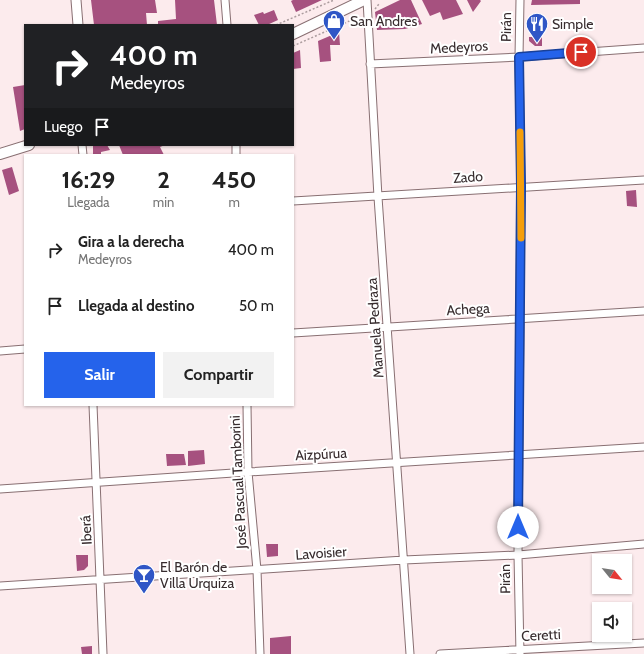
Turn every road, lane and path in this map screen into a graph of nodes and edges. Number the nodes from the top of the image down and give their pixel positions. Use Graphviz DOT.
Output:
graph roads {
  1 [pos="76,0"];
  2 [pos="225,0"];
  3 [pos="334,0"];
  4 [pos="366,0"];
  5 [pos="520,0"];
  6 [pos="356,18"];
  7 [pos="78,24"];
  8 [pos="227,24"];
  9 [pos="278,24"];
  10 [pos="294,34"];
  11 [pos="294,46"];
  12 [pos="644,48"];
  13 [pos="519,57"];
  14 [pos="370,64"];
  15 [pos="26,146"];
  16 [pos="0,154"];
  17 [pos="644,180"];
  18 [pos="521,187"];
  19 [pos="378,197"];
  20 [pos="294,201"];
  21 [pos="644,312"];
  22 [pos="519,320"];
  23 [pos="388,327"];
  24 [pos="294,333"];
  25 [pos="24,350"];
  26 [pos="0,351"];
  27 [pos="93,406"];
  28 [pos="247,406"];
  29 [pos="644,447"];
  30 [pos="518,456"];
  31 [pos="397,463"];
  32 [pos="248,472"];
  33 [pos="96,483"];
  34 [pos="0,489"];
  35 [pos="644,544"];
  36 [pos="518,555"];
  37 [pos="404,560"];
  38 [pos="257,570"];
  39 [pos="101,580"];
  40 [pos="0,586"];
  41 [pos="644,643"];
  42 [pos="520,652"];
  43 [pos="103,654"];
  44 [pos="260,654"];
  45 [pos="410,654"];
  46 [pos="440,654"];
  1 -- 7 [label="street"];
  2 -- 8 [label="street"];
  3 -- 9 [label="path"];
  4 -- 10 [label="main road"];
  4 -- 14 [label="street, Manuela Pedraza"];
  5 -- 13 [label="street, Pirán"];
  6 -- 11 [label="path"];
  12 -- 13 [label="street, Medeyros"];
  13 -- 14 [label="street, Medeyros"];
  13 -- 18 [label="street, Pirán"];
  14 -- 19 [label="street, Manuela Pedraza"];
  15 -- 16 [label="main road"];
  17 -- 18 [label="street, Zado"];
  18 -- 19 [label="street, Zado"];
  18 -- 22 [label="street, Pirán"];
  19 -- 20 [label="street, Zado"];
  19 -- 23 [label="street, Manuela Pedraza"];
  21 -- 22 [label="street, Achega"];
  22 -- 23 [label="street, Achega"];
  22 -- 30 [label="street, Pirán"];
  23 -- 24 [label="street, Achega"];
  23 -- 31 [label="street, Manuela Pedraza"];
  25 -- 26 [label="street"];
  27 -- 33 [label="street, Iberá"];
  28 -- 32 [label="street, José Pascual Tamborini"];
  29 -- 30 [label="street, Aizpúrua"];
  30 -- 31 [label="street, Aizpúrua"];
  30 -- 36 [label="street, Pirán"];
  31 -- 32 [label="street, Aizpúrua"];
  31 -- 37 [label="street, Manuela Pedraza"];
  32 -- 33 [label="street, Aizpúrua"];
  32 -- 38 [label="street, José Pascual Tamborini"];
  33 -- 34 [label="street, Aizpúrua"];
  33 -- 39 [label="street, Iberá"];
  35 -- 36 [label="street, Lavoisier"];
  36 -- 37 [label="street, Lavoisier"];
  36 -- 42 [label="street, Pirán"];
  37 -- 38 [label="street, Lavoisier"];
  37 -- 45 [label="street, Manuela Pedraza"];
  38 -- 39 [label="street, Lavoisier"];
  38 -- 44 [label="street, José Pascual Tamborini"];
  39 -- 40 [label="street, Lavoisier"];
  39 -- 43 [label="street, Iberá"];
  41 -- 42 [label="street, Ceretti"];
  42 -- 46 [label="street, Ceretti"];
}
